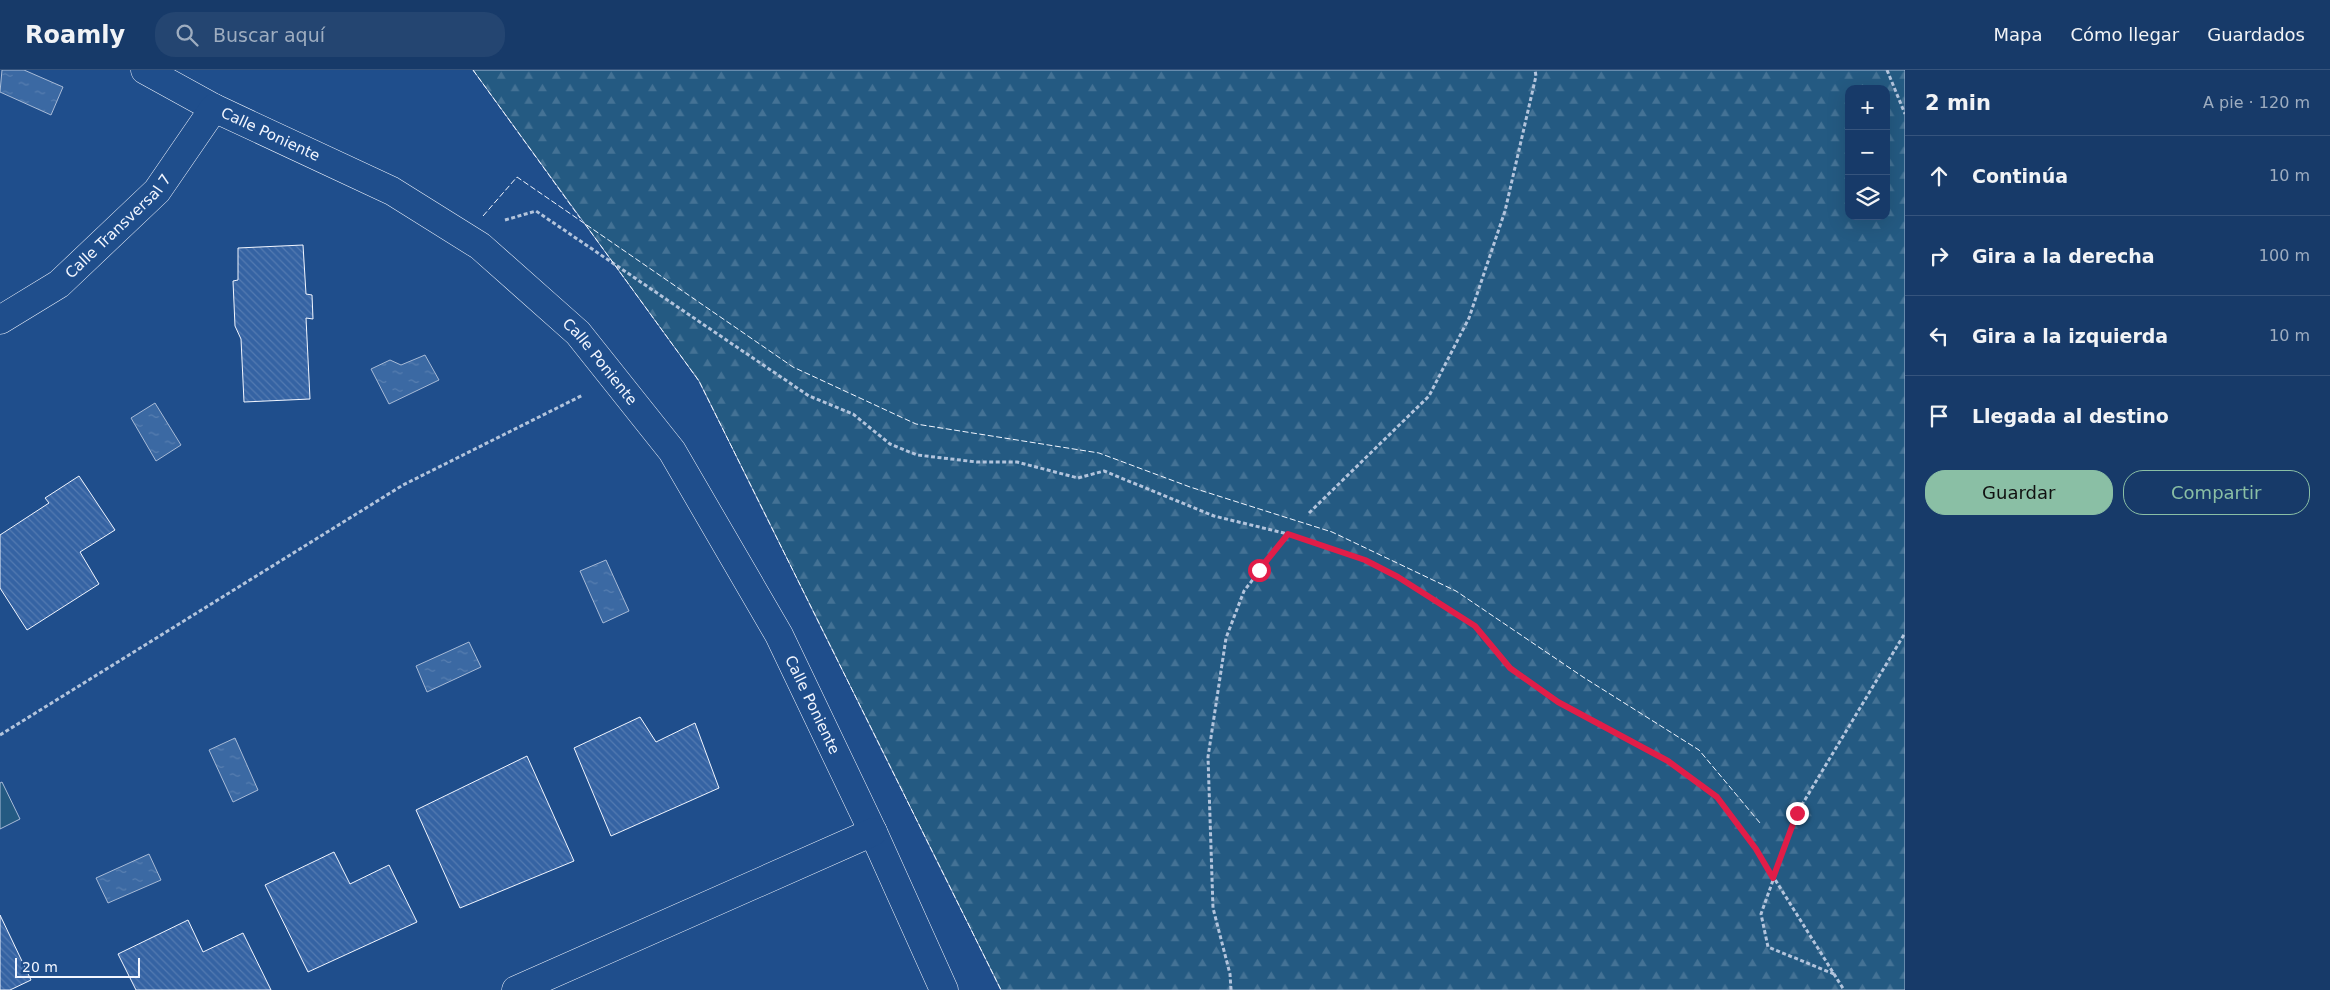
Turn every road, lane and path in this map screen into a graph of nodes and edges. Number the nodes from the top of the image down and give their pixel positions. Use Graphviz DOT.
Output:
graph roads {
  1 [pos="145,70"];
  2 [pos="1535,70"];
  3 [pos="1887,70"];
  4 [pos="214,108"];
  5 [pos="1905,114"];
  6 [pos="480,246"];
  7 [pos="0,320"];
  8 [pos="615,379"];
  9 [pos="1309,513"];
  10 [pos="1288,534"];
  11 [pos="1905,633"];
  12 [pos="0,734"];
  13 [pos="873,832"];
  14 [pos="1773,878"];
  15 [pos="1834,975"];
  16 [pos="516,990"];
  17 [pos="944,990"];
  18 [pos="1231,990"];
  19 [pos="1844,990"];
  1 -- 4 [label="street, Calle Poniente"];
  2 -- 9 [label="path"];
  3 -- 5 [label="path"];
  4 -- 6 [label="street, Calle Poniente"];
  4 -- 7 [label="street, Calle Transversal 7"];
  6 -- 8 [label="street, Calle Poniente"];
  6 -- 10 [label="path"];
  8 -- 12 [label="path"];
  8 -- 13 [label="street, Calle Poniente"];
  10 -- 14 [label="path"];
  10 -- 18 [label="path"];
  11 -- 14 [label="path"];
  13 -- 16 [label="street"];
  13 -- 17 [label="street, Calle Poniente"];
  14 -- 15 [label="path"];
  14 -- 15 [label="path"];
  15 -- 19 [label="path"];
}
